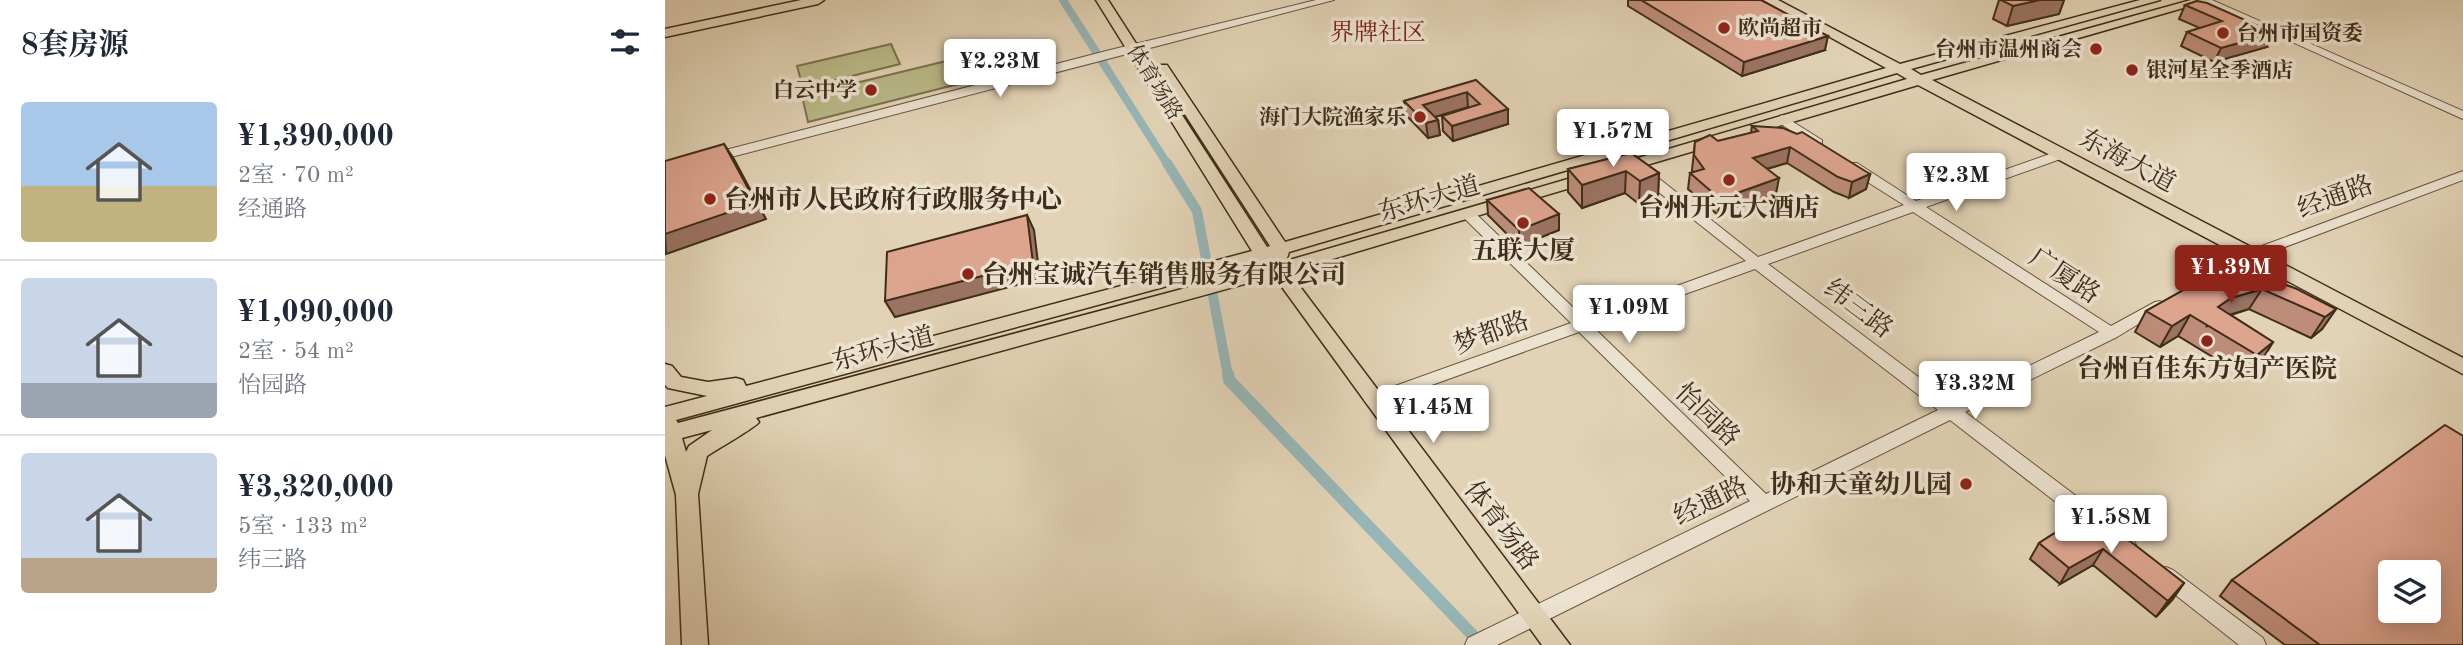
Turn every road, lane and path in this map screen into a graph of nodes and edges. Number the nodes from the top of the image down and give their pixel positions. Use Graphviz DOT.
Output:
graph roads {
  1 [pos="803,0"];
  2 [pos="818,0"];
  3 [pos="1102,0"];
  4 [pos="1116,0"];
  5 [pos="1329,0"];
  6 [pos="1769,0"];
  7 [pos="1788,0"];
  8 [pos="2154,0"];
  9 [pos="2204,0"];
  10 [pos="665,31"];
  11 [pos="1139,46"];
  12 [pos="1914,72"];
  13 [pos="2463,115"];
  14 [pos="1782,119"];
  15 [pos="2061,154"];
  16 [pos="703,160"];
  17 [pos="1632,164"];
  18 [pos="2463,175"];
  19 [pos="1915,207"];
  20 [pos="1468,214"];
  21 [pos="2259,253"];
  22 [pos="1274,257"];
  23 [pos="1756,264"];
  24 [pos="2195,288"];
  25 [pos="2171,301"];
  26 [pos="1582,325"];
  27 [pos="2111,333"];
  28 [pos="2463,356"];
  29 [pos="2463,367"];
  30 [pos="665,371"];
  31 [pos="840,377"];
  32 [pos="1373,400"];
  33 [pos="1953,410"];
  34 [pos="666,423"];
  35 [pos="688,495"];
  36 [pos="1764,503"];
  37 [pos="1535,616"];
  38 [pos="695,645"];
  39 [pos="1476,645"];
  40 [pos="1557,645"];
  41 [pos="2255,645"];
  1 -- 10 [label="main road"];
  2 -- 10 [label="main road"];
  3 -- 11 [label="main road, 体育场路"];
  4 -- 11 [label="main road, 体育场路"];
  5 -- 11 [label="street"];
  6 -- 12 [label="main road, 东海大道"];
  7 -- 12 [label="main road, 东海大道"];
  8 -- 12 [label="main road, 东环大道"];
  9 -- 12 [label="main road, 东环大道"];
  9 -- 13 [label="street"];
  11 -- 16 [label="street"];
  11 -- 22 [label="main road, 体育场路"];
  12 -- 14 [label="main road, 东环大道"];
  12 -- 15 [label="main road, 东海大道"];
  12 -- 21 [label="main road, 东海大道"];
  12 -- 22 [label="main road, 东环大道"];
  14 -- 17 [label="main road, 东环大道"];
  14 -- 19 [label="street, 广厦路"];
  15 -- 19 [label="street, 梦都路"];
  15 -- 21 [label="main road, 东海大道"];
  17 -- 20 [label="main road, 东环大道"];
  17 -- 23 [label="street, 纬三路"];
  18 -- 21 [label="street, 经通路"];
  19 -- 23 [label="street, 梦都路"];
  19 -- 27 [label="street, 广厦路"];
  20 -- 22 [label="main road, 东环大道"];
  20 -- 26 [label="street, 怡园路"];
  21 -- 24 [label="street, 经通路"];
  21 -- 28 [label="main road, 东海大道"];
  21 -- 29 [label="main road, 东海大道"];
  22 -- 31 [label="main road, 东环大道"];
  22 -- 32 [label="main road, 体育场路"];
  23 -- 26 [label="street, 梦都路"];
  23 -- 33 [label="street, 纬三路"];
  25 -- 27 [label="street, 经通路"];
  26 -- 32 [label="street, 梦都路"];
  26 -- 36 [label="street, 怡园路"];
  27 -- 33 [label="street, 经通路"];
  30 -- 31 [label="main road"];
  31 -- 34 [label="main road, 东环大道"];
  31 -- 35 [label="main road"];
  32 -- 37 [label="main road, 体育场路"];
  33 -- 36 [label="street, 经通路"];
  33 -- 41 [label="street, 纬三路"];
  34 -- 35 [label="main road"];
  35 -- 38 [label="main road"];
  36 -- 37 [label="street, 经通路"];
  37 -- 39 [label="street, 经通路"];
  37 -- 40 [label="main road, 体育场路"];
}
